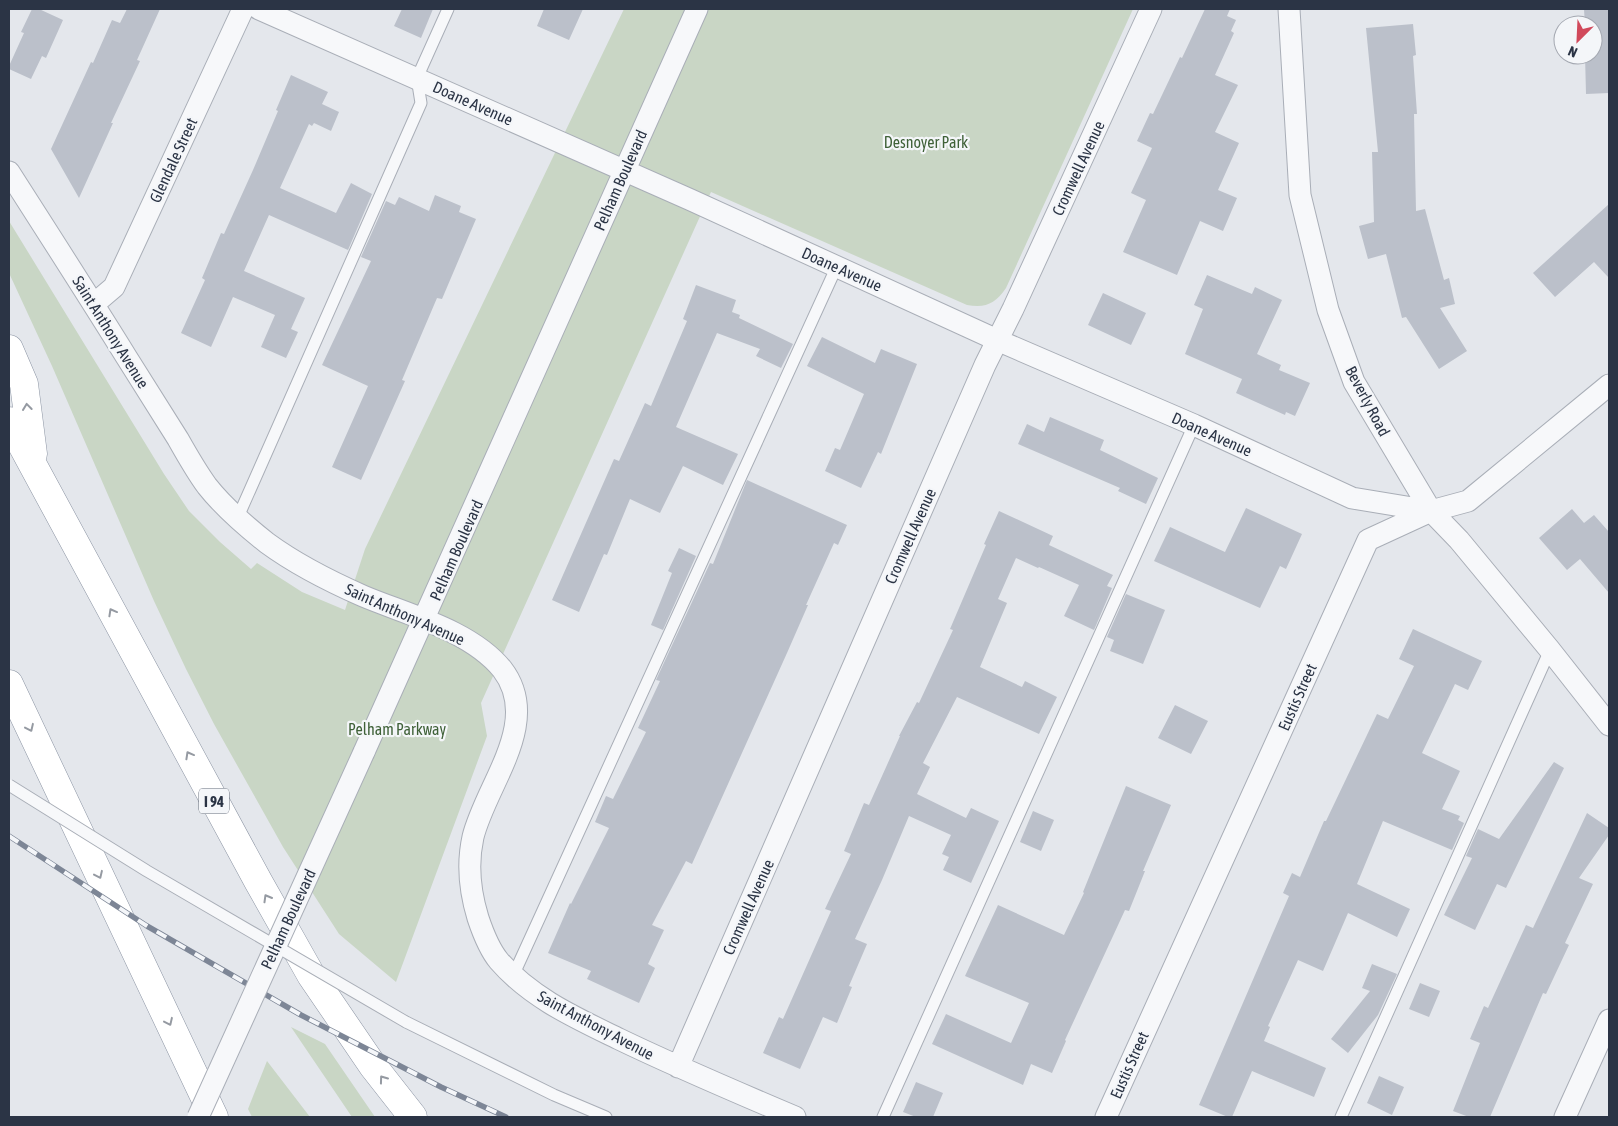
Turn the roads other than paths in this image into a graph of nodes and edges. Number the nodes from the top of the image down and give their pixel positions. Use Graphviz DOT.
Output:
graph roads {
  1 [pos="244,9"];
  2 [pos="259,9"];
  3 [pos="448,9"];
  4 [pos="697,9"];
  5 [pos="1151,9"];
  6 [pos="1289,9"];
  7 [pos="417,78"];
  8 [pos="624,171"];
  9 [pos="9,172"];
  10 [pos="837,266"];
  11 [pos="94,304"];
  12 [pos="998,340"];
  13 [pos="9,349"];
  14 [pos="1609,385"];
  15 [pos="9,421"];
  16 [pos="1194,426"];
  17 [pos="36,473"];
  18 [pos="1431,511"];
  19 [pos="238,517"];
  20 [pos="425,620"];
  21 [pos="1550,650"];
  22 [pos="9,684"];
  23 [pos="1609,725"];
  24 [pos="9,785"];
  25 [pos="513,976"];
  26 [pos="1609,1020"];
  27 [pos="678,1067"];
  28 [pos="198,1117"];
  29 [pos="214,1117"];
  30 [pos="413,1117"];
  31 [pos="606,1117"];
  32 [pos="796,1117"];
  33 [pos="883,1117"];
  34 [pos="1106,1117"];
  35 [pos="1341,1117"];
  36 [pos="1565,1117"];
  1 -- 11 [label="street, Glendale Street"];
  2 -- 7 [label="street, Doane Avenue"];
  3 -- 7 [label="lane"];
  4 -- 8 [label="street, Pelham Boulevard"];
  5 -- 12 [label="street, Cromwell Avenue"];
  6 -- 18 [label="street, Beverly Road"];
  7 -- 8 [label="street, Doane Avenue"];
  7 -- 19 [label="lane"];
  8 -- 10 [label="street, Doane Avenue"];
  8 -- 20 [label="street, Pelham Boulevard"];
  9 -- 11 [label="street, Saint Anthony Avenue"];
  10 -- 12 [label="street, Doane Avenue"];
  10 -- 25 [label="lane"];
  11 -- 19 [label="street, Saint Anthony Avenue"];
  12 -- 16 [label="street, Doane Avenue"];
  12 -- 27 [label="street, Cromwell Avenue"];
  17 -- 13 [label="highway, one-way"];
  14 -- 18 [label="street, Eustis Street"];
  15 -- 17 [label="highway, I 94"];
  16 -- 18 [label="street, Doane Avenue"];
  16 -- 33 [label="lane"];
  30 -- 17 [label="highway, I 94, one-way"];
  18 -- 21 [label="street, Beverly Road"];
  18 -- 34 [label="street, Eustis Street"];
  19 -- 20 [label="street, Saint Anthony Avenue"];
  20 -- 25 [label="street, Saint Anthony Avenue"];
  20 -- 28 [label="street, Pelham Boulevard, bridge"];
  21 -- 23 [label="street, Beverly Road"];
  21 -- 35 [label="lane"];
  22 -- 29 [label="highway, one-way"];
  24 -- 31 [label="lane, bridge"];
  25 -- 27 [label="street, Saint Anthony Avenue"];
  26 -- 36 [label="street"];
  27 -- 32 [label="street, Saint Anthony Avenue"];
}
